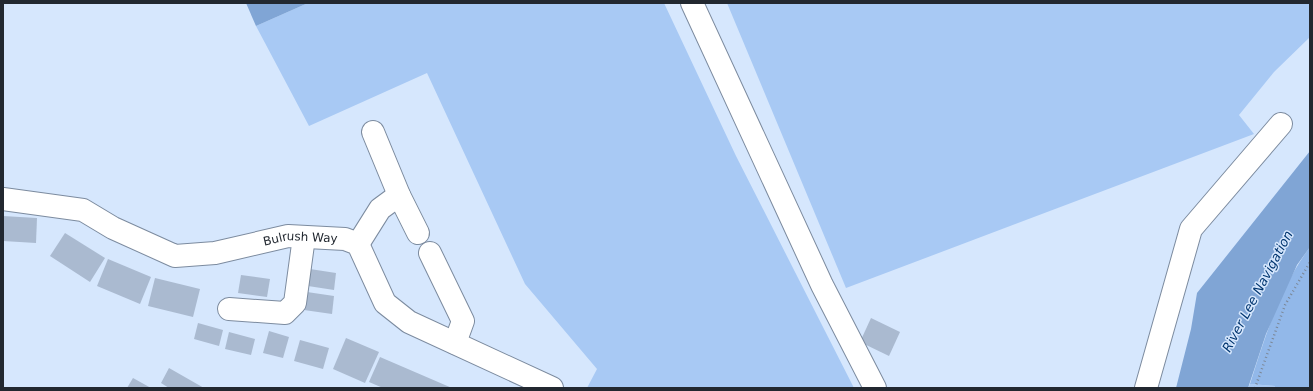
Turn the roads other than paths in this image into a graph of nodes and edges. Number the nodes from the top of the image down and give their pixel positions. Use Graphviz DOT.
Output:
graph roads {
  1 [pos="692,3"];
  2 [pos="1281,124"];
  3 [pos="373,132"];
  4 [pos="400,195"];
  5 [pos="3,199"];
  6 [pos="418,233"];
  7 [pos="304,237"];
  8 [pos="358,244"];
  9 [pos="430,253"];
  10 [pos="229,309"];
  11 [pos="455,343"];
  12 [pos="552,388"];
  13 [pos="876,388"];
  14 [pos="1146,388"];
  1 -- 13 [label="street"];
  2 -- 14 [label="street"];
  3 -- 4 [label="street"];
  4 -- 6 [label="street"];
  4 -- 8 [label="street"];
  5 -- 7 [label="street, Bulrush Way"];
  7 -- 8 [label="street, Bulrush Way"];
  7 -- 10 [label="street"];
  8 -- 11 [label="street"];
  9 -- 11 [label="street"];
  11 -- 12 [label="street"];
}
